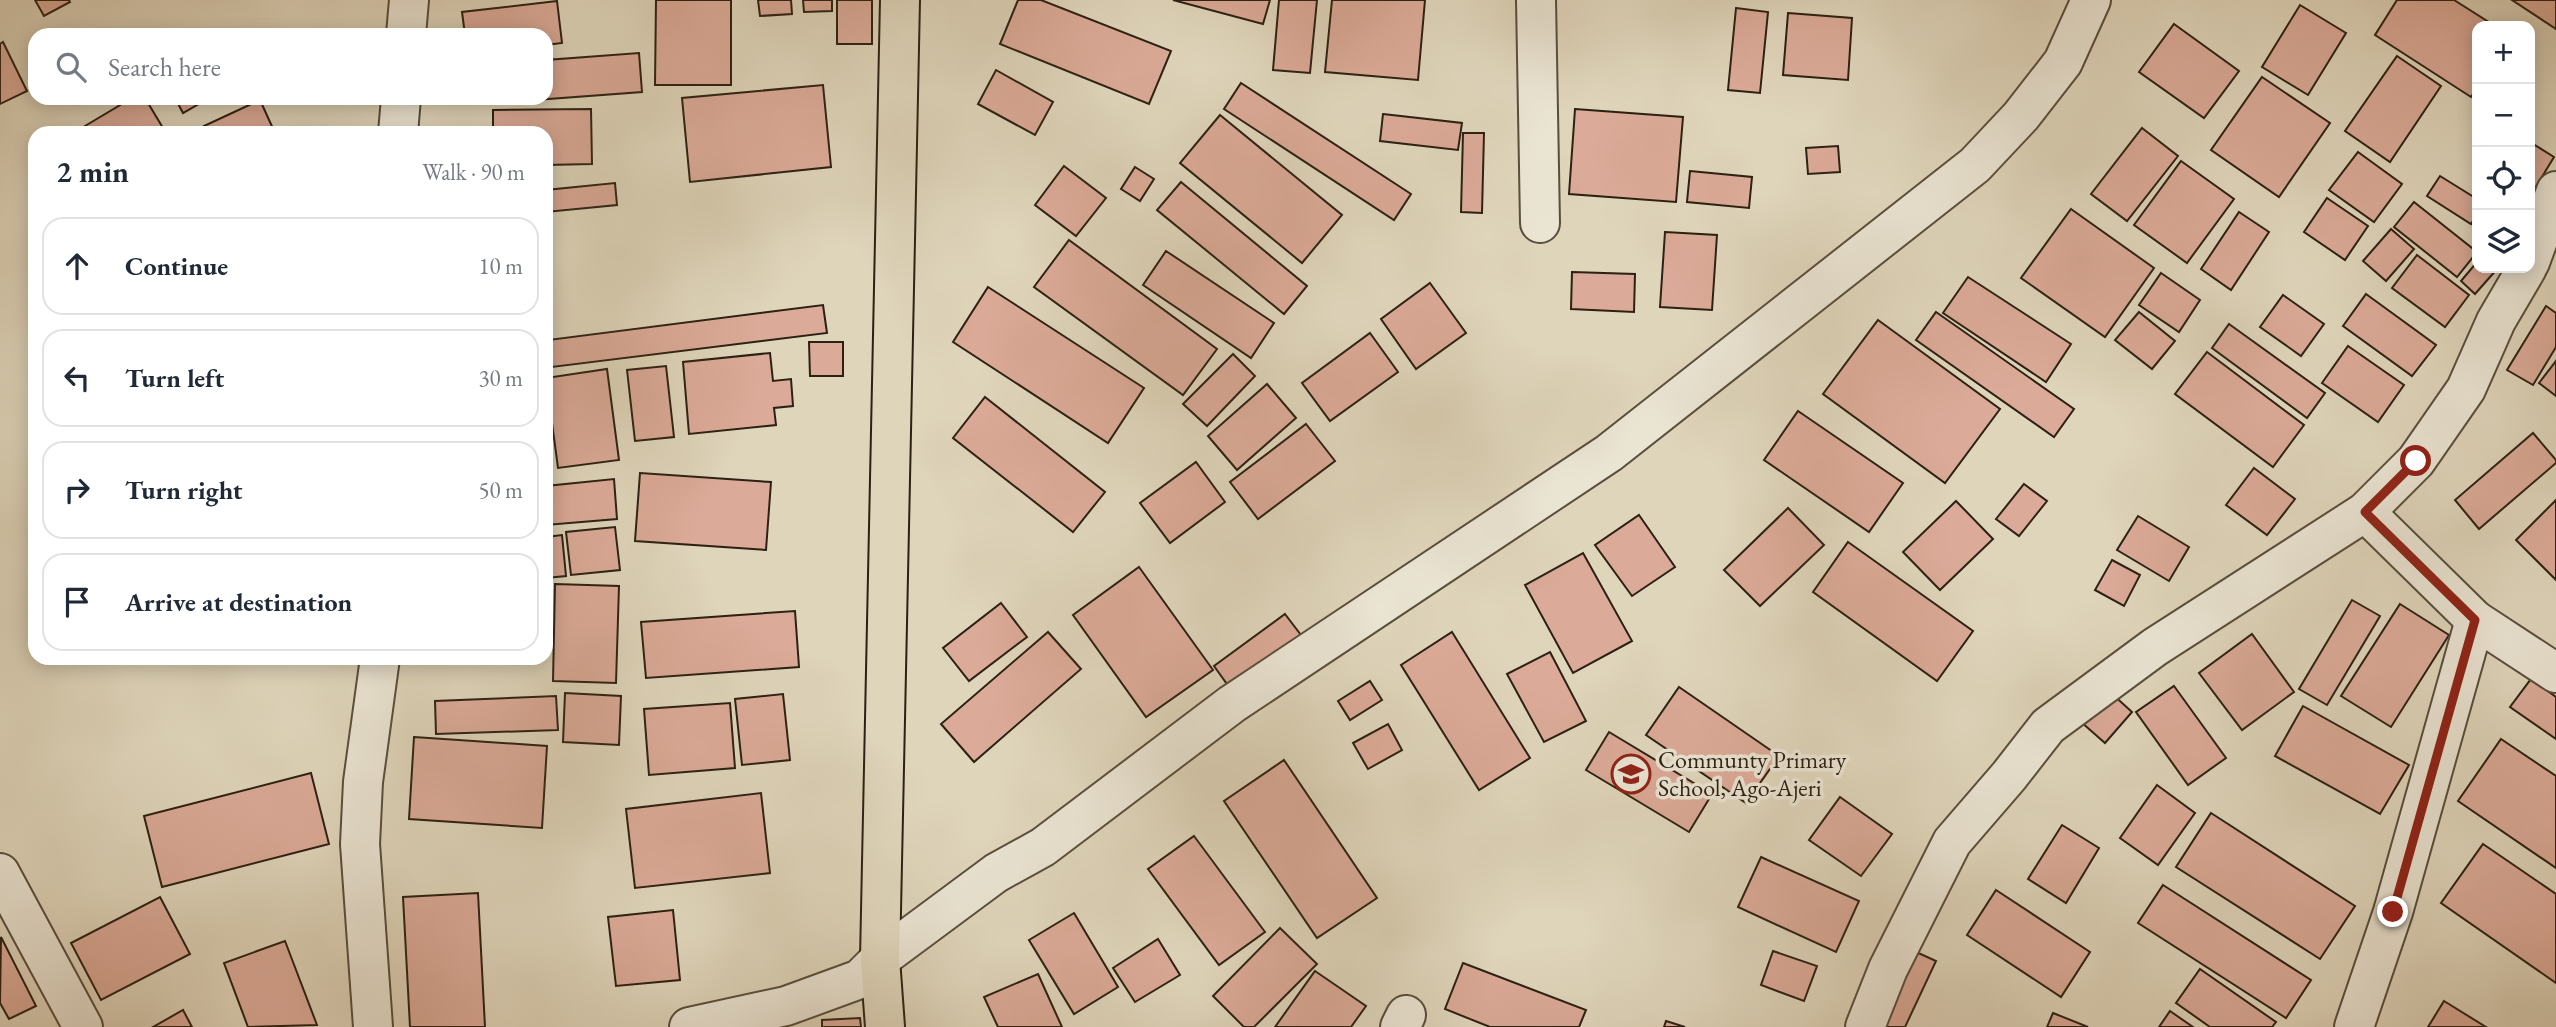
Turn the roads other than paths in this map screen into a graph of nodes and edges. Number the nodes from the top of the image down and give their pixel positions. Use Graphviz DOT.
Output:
graph roads {
  1 [pos="409,0"];
  2 [pos="900,0"];
  3 [pos="1536,0"];
  4 [pos="2091,0"];
  5 [pos="407,28"];
  6 [pos="400,105"];
  7 [pos="399,126"];
  8 [pos="2556,191"];
  9 [pos="1540,223"];
  10 [pos="2535,248"];
  11 [pos="2524,273"];
  12 [pos="2365,512"];
  13 [pos="2475,620"];
  14 [pos="379,665"];
  15 [pos="2556,673"];
  16 [pos="0,873"];
  17 [pos="880,959"];
  18 [pos="83,1027"];
  19 [pos="373,1027"];
  20 [pos="689,1027"];
  21 [pos="885,1027"];
  22 [pos="1866,1027"];
  23 [pos="2354,1027"];
  1 -- 5 [label="street"];
  2 -- 17 [label="main road"];
  3 -- 9 [label="street"];
  4 -- 17 [label="street"];
  6 -- 7 [label="street"];
  8 -- 10 [label="street"];
  11 -- 12 [label="street"];
  12 -- 13 [label="street"];
  12 -- 22 [label="street"];
  13 -- 15 [label="street"];
  13 -- 23 [label="street"];
  14 -- 19 [label="street"];
  16 -- 18 [label="street"];
  17 -- 20 [label="street"];
  17 -- 21 [label="main road"];
}
